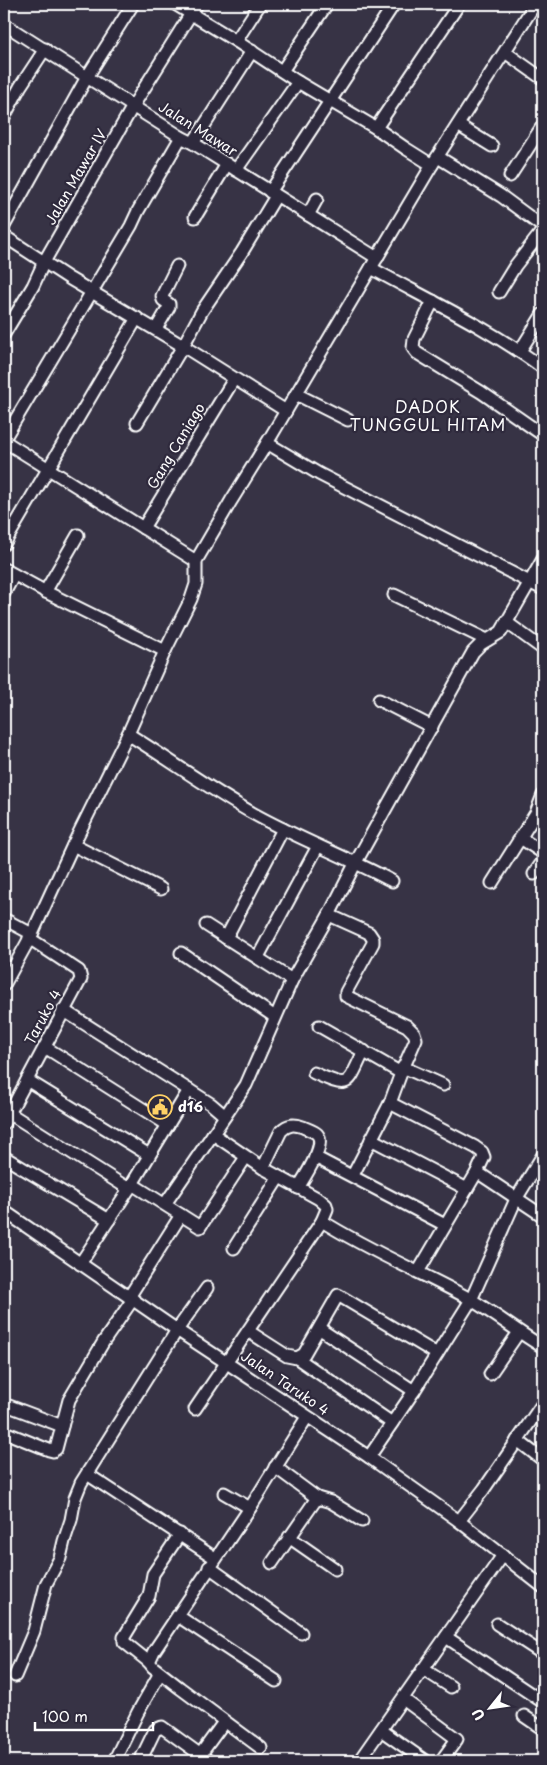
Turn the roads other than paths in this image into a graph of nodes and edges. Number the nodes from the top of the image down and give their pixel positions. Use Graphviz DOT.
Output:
graph roads {
  1 [pos="133,4"];
  2 [pos="175,4"];
  3 [pos="260,4"];
  4 [pos="327,4"];
  5 [pos="394,4"];
  6 [pos="460,4"];
  7 [pos="535,4"];
  8 [pos="194,8"];
  9 [pos="4,24"];
  10 [pos="236,40"];
  11 [pos="45,49"];
  12 [pos="252,51"];
  13 [pos="505,52"];
  14 [pos="282,72"];
  15 [pos="87,77"];
  16 [pos="543,79"];
  17 [pos="298,82"];
  18 [pos="329,101"];
  19 [pos="133,106"];
  20 [pos="4,117"];
  21 [pos="458,125"];
  22 [pos="543,125"];
  23 [pos="376,128"];
  24 [pos="181,137"];
  25 [pos="193,143"];
  26 [pos="492,146"];
  27 [pos="435,161"];
  28 [pos="231,167"];
  29 [pos="510,176"];
  30 [pos="273,194"];
  31 [pos="318,199"];
  32 [pos="308,215"];
  33 [pos="195,217"];
  34 [pos="4,226"];
  35 [pos="543,229"];
  36 [pos="4,236"];
  37 [pos="377,258"];
  38 [pos="44,262"];
  39 [pos="177,266"];
  40 [pos="371,268"];
  41 [pos="91,291"];
  42 [pos="499,292"];
  43 [pos="433,301"];
  44 [pos="543,315"];
  45 [pos="137,318"];
  46 [pos="156,329"];
  47 [pos="4,334"];
  48 [pos="184,346"];
  49 [pos="520,351"];
  50 [pos="543,368"];
  51 [pos="234,378"];
  52 [pos="296,394"];
  53 [pos="286,411"];
  54 [pos="348,420"];
  55 [pos="137,423"];
  56 [pos="543,435"];
  57 [pos="4,440"];
  58 [pos="267,443"];
  59 [pos="49,469"];
  60 [pos="143,528"];
  61 [pos="78,535"];
  62 [pos="4,544"];
  63 [pos="543,559"];
  64 [pos="196,561"];
  65 [pos="9,572"];
  66 [pos="530,581"];
  67 [pos="543,589"];
  68 [pos="45,592"];
  69 [pos="4,593"];
  70 [pos="394,595"];
  71 [pos="506,622"];
  72 [pos="487,640"];
  73 [pos="543,649"];
  74 [pos="165,651"];
  75 [pos="379,700"];
  76 [pos="432,727"];
  77 [pos="128,734"];
  78 [pos="543,795"];
  79 [pos="283,829"];
  80 [pos="522,839"];
  81 [pos="73,845"];
  82 [pos="318,846"];
  83 [pos="543,853"];
  84 [pos="543,861"];
  85 [pos="356,862"];
  86 [pos="534,874"];
  87 [pos="392,881"];
  88 [pos="492,883"];
  89 [pos="161,890"];
  90 [pos="329,915"];
  91 [pos="4,919"];
  92 [pos="206,925"];
  93 [pos="30,936"];
  94 [pos="226,938"];
  95 [pos="181,953"];
  96 [pos="258,957"];
  97 [pos="292,980"];
  98 [pos="4,985"];
  99 [pos="63,1010"];
  100 [pos="275,1017"];
  101 [pos="320,1026"];
  102 [pos="45,1047"];
  103 [pos="364,1051"];
  104 [pos="402,1070"];
  105 [pos="314,1073"];
  106 [pos="27,1080"];
  107 [pos="444,1085"];
  108 [pos="189,1090"];
  109 [pos="390,1102"];
  110 [pos="225,1116"];
  111 [pos="6,1118"];
  112 [pos="168,1125"];
  113 [pos="213,1134"];
  114 [pos="371,1139"];
  115 [pos="149,1155"];
  116 [pos="543,1155"];
  117 [pos="315,1156"];
  118 [pos="4,1157"];
  119 [pos="246,1157"];
  120 [pos="263,1168"];
  121 [pos="477,1172"];
  122 [pos="352,1176"];
  123 [pos="279,1177"];
  124 [pos="130,1187"];
  125 [pos="298,1188"];
  126 [pos="467,1190"];
  127 [pos="516,1199"];
  128 [pos="165,1204"];
  129 [pos="4,1211"];
  130 [pos="181,1215"];
  131 [pos="543,1216"];
  132 [pos="109,1220"];
  133 [pos="322,1221"];
  134 [pos="445,1225"];
  135 [pos="234,1248"];
  136 [pos="80,1264"];
  137 [pos="418,1272"];
  138 [pos="206,1288"];
  139 [pos="131,1298"];
  140 [pos="472,1300"];
  141 [pos="320,1329"];
  142 [pos="177,1330"];
  143 [pos="248,1330"];
  144 [pos="519,1332"];
  145 [pos="543,1347"];
  146 [pos="436,1354"];
  147 [pos="297,1358"];
  148 [pos="227,1362"];
  149 [pos="490,1374"];
  150 [pos="414,1391"];
  151 [pos="543,1403"];
  152 [pos="9,1406"];
  153 [pos="195,1408"];
  154 [pos="307,1417"];
  155 [pos="392,1423"];
  156 [pos="62,1426"];
  157 [pos="4,1433"];
  158 [pos="517,1440"];
  159 [pos="369,1457"];
  160 [pos="543,1460"];
  161 [pos="275,1467"];
  162 [pos="87,1474"];
  163 [pos="224,1493"];
  164 [pos="316,1498"];
  165 [pos="250,1508"];
  166 [pos="362,1520"];
  167 [pos="459,1520"];
  168 [pos="180,1534"];
  169 [pos="289,1537"];
  170 [pos="503,1555"];
  171 [pos="212,1562"];
  172 [pos="272,1562"];
  173 [pos="335,1569"];
  174 [pos="543,1587"];
  175 [pos="178,1616"];
  176 [pos="497,1624"];
  177 [pos="301,1633"];
  178 [pos="446,1637"];
  179 [pos="543,1654"];
  180 [pos="149,1662"];
  181 [pos="423,1669"];
  182 [pos="160,1673"];
  183 [pos="16,1676"];
  184 [pos="276,1681"];
  185 [pos="451,1687"];
  186 [pos="403,1699"];
  187 [pos="543,1702"];
  188 [pos="524,1716"];
  189 [pos="224,1722"];
  190 [pos="543,1729"];
  191 [pos="381,1730"];
  192 [pos="261,1748"];
  193 [pos="205,1758"];
  194 [pos="418,1759"];
  195 [pos="114,1761"];
  196 [pos="141,1761"];
  197 [pos="359,1761"];
  198 [pos="441,1761"];
  1 -- 15 [label="street"];
  2 -- 8 [label="street"];
  3 -- 10 [label="street"];
  4 -- 14 [label="street"];
  5 -- 18 [label="street"];
  6 -- 23 [label="street"];
  7 -- 13 [label="street"];
  8 -- 10 [label="street"];
  8 -- 19 [label="street, Jalan Mawar IV"];
  9 -- 11 [label="street, Jalan Mawar"];
  10 -- 12 [label="street"];
  11 -- 15 [label="street, Jalan Mawar"];
  11 -- 20 [label="street"];
  12 -- 14 [label="street"];
  12 -- 25 [label="street"];
  13 -- 16 [label="street"];
  13 -- 21 [label="street"];
  14 -- 17 [label="street"];
  15 -- 19 [label="street, Jalan Mawar"];
  15 -- 34 [label="street"];
  17 -- 18 [label="street"];
  17 -- 28 [label="street"];
  18 -- 23 [label="street"];
  18 -- 30 [label="street"];
  19 -- 24 [label="street, Jalan Mawar"];
  19 -- 38 [label="street, Jalan Mawar IV"];
  21 -- 26 [label="street"];
  21 -- 27 [label="street"];
  22 -- 29 [label="street"];
  23 -- 27 [label="street"];
  24 -- 25 [label="street, Jalan Mawar"];
  24 -- 41 [label="street"];
  25 -- 28 [label="street, Jalan Mawar"];
  27 -- 35 [label="street"];
  27 -- 37 [label="street"];
  28 -- 30 [label="street, Jalan Mawar"];
  28 -- 33 [label="street"];
  30 -- 32 [label="street, Jalan Mawar"];
  30 -- 48 [label="street"];
  31 -- 32 [label="street"];
  32 -- 37 [label="street, Jalan Mawar"];
  35 -- 42 [label="street"];
  36 -- 38 [label="street"];
  37 -- 40 [label="street"];
  38 -- 41 [label="street"];
  38 -- 47 [label="street, Jalan Mawar IV"];
  39 -- 46 [label="street"];
  40 -- 43 [label="street"];
  40 -- 52 [label="street"];
  41 -- 45 [label="street"];
  41 -- 57 [label="street"];
  43 -- 49 [label="street"];
  43 -- 56 [label="street"];
  44 -- 49 [label="street"];
  45 -- 46 [label="street"];
  45 -- 59 [label="street"];
  46 -- 48 [label="street"];
  48 -- 51 [label="street"];
  48 -- 55 [label="street"];
  49 -- 50 [label="street"];
  51 -- 53 [label="street"];
  51 -- 60 [label="street, Gang Caniago"];
  52 -- 53 [label="street"];
  52 -- 54 [label="street"];
  53 -- 58 [label="street"];
  57 -- 59 [label="street"];
  58 -- 64 [label="street"];
  58 -- 66 [label="street"];
  59 -- 60 [label="street"];
  59 -- 62 [label="street"];
  60 -- 64 [label="street"];
  61 -- 68 [label="street"];
  63 -- 66 [label="street"];
  64 -- 74 [label="street"];
  65 -- 68 [label="street"];
  65 -- 69 [label="street"];
  66 -- 67 [label="street"];
  66 -- 71 [label="street"];
  68 -- 74 [label="street"];
  70 -- 72 [label="street"];
  71 -- 72 [label="street"];
  71 -- 73 [label="street"];
  72 -- 76 [label="street"];
  74 -- 77 [label="street"];
  75 -- 76 [label="street"];
  76 -- 85 [label="street"];
  77 -- 79 [label="street"];
  77 -- 81 [label="street"];
  78 -- 80 [label="street"];
  79 -- 82 [label="street"];
  79 -- 94 [label="street"];
  80 -- 83 [label="street"];
  80 -- 88 [label="street"];
  81 -- 89 [label="street"];
  81 -- 93 [label="street"];
  82 -- 85 [label="street"];
  82 -- 96 [label="street"];
  84 -- 86 [label="street"];
  85 -- 87 [label="street"];
  85 -- 90 [label="street"];
  90 -- 97 [label="street"];
  90 -- 104 [label="street"];
  91 -- 93 [label="street"];
  92 -- 94 [label="street"];
  93 -- 98 [label="street"];
  93 -- 99 [label="street, Taruko 4"];
  94 -- 96 [label="street"];
  95 -- 100 [label="street"];
  96 -- 97 [label="street"];
  97 -- 100 [label="street"];
  99 -- 102 [label="street, Taruko 4"];
  99 -- 108 [label="street"];
  100 -- 110 [label="street"];
  101 -- 103 [label="street"];
  102 -- 106 [label="street, Taruko 4"];
  102 -- 112 [label="street"];
  103 -- 104 [label="street"];
  103 -- 105 [label="street"];
  104 -- 107 [label="street"];
  104 -- 109 [label="street"];
  106 -- 111 [label="street, Taruko 4"];
  106 -- 115 [label="street"];
  108 -- 110 [label="street"];
  108 -- 112 [label="street"];
  109 -- 114 [label="street"];
  109 -- 121 [label="street"];
  110 -- 113 [label="street"];
  111 -- 124 [label="street"];
  112 -- 115 [label="street"];
  113 -- 119 [label="street"];
  113 -- 128 [label="street"];
  114 -- 122 [label="street"];
  114 -- 126 [label="street"];
  115 -- 124 [label="street"];
  116 -- 127 [label="street"];
  117 -- 120 [label="street"];
  117 -- 122 [label="street"];
  117 -- 125 [label="street"];
  118 -- 132 [label="street"];
  119 -- 120 [label="street"];
  119 -- 130 [label="street"];
  120 -- 123 [label="street"];
  121 -- 126 [label="street"];
  121 -- 127 [label="street"];
  122 -- 134 [label="street"];
  123 -- 125 [label="street"];
  123 -- 135 [label="street"];
  124 -- 128 [label="street"];
  124 -- 132 [label="street"];
  125 -- 133 [label="street"];
  126 -- 134 [label="street"];
  127 -- 131 [label="street"];
  127 -- 140 [label="street"];
  128 -- 130 [label="street"];
  129 -- 136 [label="street, Jalan Taruko 4"];
  130 -- 139 [label="street"];
  132 -- 136 [label="street"];
  133 -- 137 [label="street"];
  133 -- 143 [label="street"];
  134 -- 137 [label="street"];
  136 -- 139 [label="street, Jalan Taruko 4"];
  137 -- 140 [label="street"];
  138 -- 142 [label="street"];
  139 -- 142 [label="street, Jalan Taruko 4"];
  139 -- 156 [label="street"];
  140 -- 144 [label="street"];
  140 -- 146 [label="street"];
  141 -- 146 [label="street"];
  141 -- 147 [label="street"];
  141 -- 150 [label="street"];
  142 -- 148 [label="street, Jalan Taruko 4"];
  142 -- 162 [label="street"];
  143 -- 147 [label="street"];
  143 -- 148 [label="street"];
  144 -- 145 [label="street"];
  144 -- 149 [label="street"];
  146 -- 150 [label="street"];
  147 -- 155 [label="street"];
  148 -- 153 [label="street"];
  148 -- 154 [label="street, Jalan Taruko 4"];
  150 -- 155 [label="street"];
  151 -- 158 [label="street"];
  152 -- 156 [label="street"];
  154 -- 159 [label="street, Jalan Taruko 4"];
  154 -- 161 [label="street"];
  155 -- 159 [label="street"];
  156 -- 157 [label="street"];
  158 -- 160 [label="street"];
  158 -- 167 [label="street"];
  159 -- 167 [label="street, Jalan Taruko 4"];
  161 -- 164 [label="street"];
  161 -- 165 [label="street"];
  162 -- 168 [label="street"];
  162 -- 183 [label="street"];
  163 -- 165 [label="street"];
  164 -- 166 [label="street"];
  164 -- 169 [label="street"];
  165 -- 171 [label="street"];
  167 -- 170 [label="street, Jalan Taruko 4"];
  168 -- 171 [label="street"];
  168 -- 180 [label="street"];
  169 -- 172 [label="street"];
  169 -- 173 [label="street"];
  170 -- 174 [label="street, Jalan Taruko 4"];
  170 -- 178 [label="street"];
  171 -- 175 [label="street"];
  171 -- 177 [label="street"];
  175 -- 180 [label="street"];
  175 -- 184 [label="street"];
  176 -- 179 [label="street"];
  178 -- 181 [label="street"];
  178 -- 187 [label="street"];
  180 -- 182 [label="street"];
  181 -- 185 [label="street"];
  181 -- 186 [label="street"];
  182 -- 189 [label="street"];
  182 -- 195 [label="street"];
  186 -- 191 [label="street"];
  186 -- 198 [label="street"];
  188 -- 190 [label="street"];
  189 -- 192 [label="street"];
  189 -- 193 [label="street"];
  191 -- 194 [label="street"];
  191 -- 197 [label="street"];
  193 -- 196 [label="street"];
}
